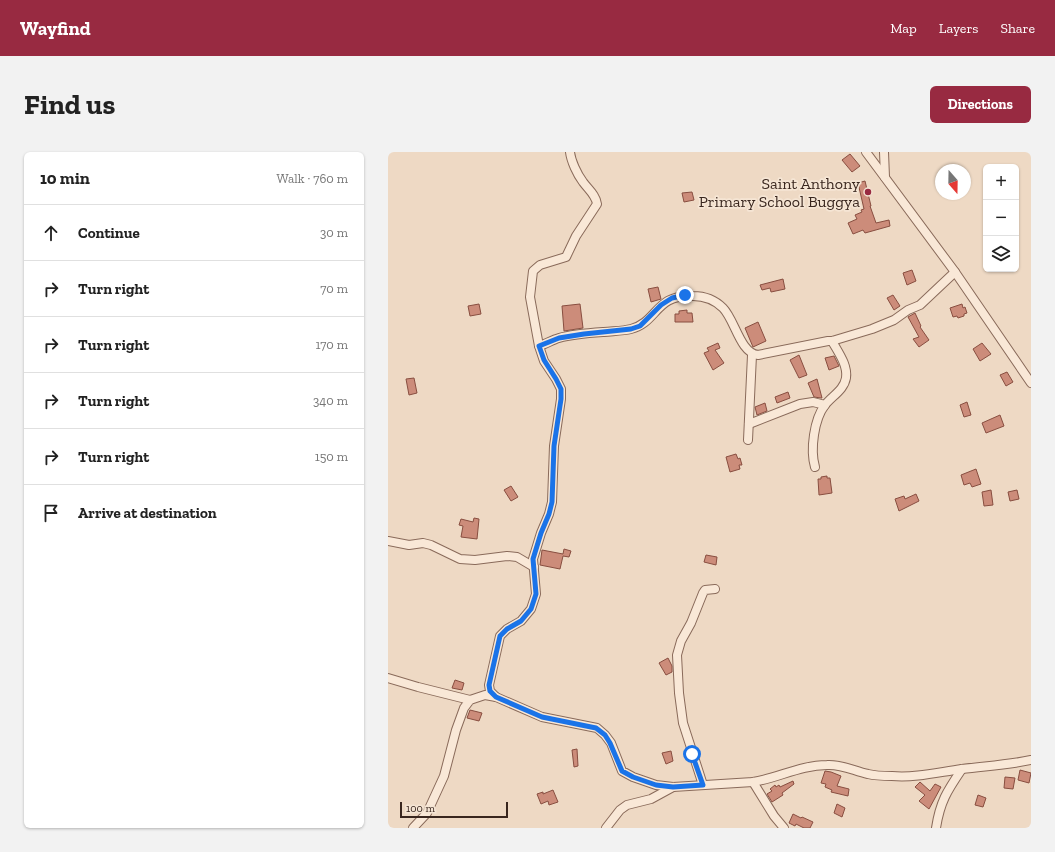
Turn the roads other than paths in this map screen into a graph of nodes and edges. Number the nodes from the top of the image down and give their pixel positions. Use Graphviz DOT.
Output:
graph roads {
  1 [pos="570,152"];
  2 [pos="866,152"];
  3 [pos="884,152"];
  4 [pos="885,177"];
  5 [pos="955,272"];
  6 [pos="832,341"];
  7 [pos="539,346"];
  8 [pos="752,354"];
  9 [pos="1031,383"];
  10 [pos="825,405"];
  11 [pos="749,424"];
  12 [pos="748,440"];
  13 [pos="815,467"];
  14 [pos="388,541"];
  15 [pos="534,567"];
  16 [pos="715,589"];
  17 [pos="388,678"];
  18 [pos="496,697"];
  19 [pos="470,700"];
  20 [pos="1031,760"];
  21 [pos="962,769"];
  22 [pos="753,782"];
  23 [pos="703,785"];
  24 [pos="673,787"];
  25 [pos="413,828"];
  26 [pos="606,828"];
  27 [pos="784,828"];
  28 [pos="936,828"];
  1 -- 7 [label="street"];
  2 -- 4 [label="street"];
  3 -- 4 [label="street"];
  4 -- 5 [label="street"];
  5 -- 6 [label="street"];
  5 -- 9 [label="street"];
  6 -- 8 [label="street"];
  6 -- 10 [label="street"];
  7 -- 8 [label="street"];
  7 -- 15 [label="street"];
  8 -- 11 [label="street"];
  10 -- 11 [label="street"];
  10 -- 13 [label="street"];
  11 -- 12 [label="street"];
  14 -- 15 [label="street"];
  15 -- 18 [label="street"];
  16 -- 23 [label="street"];
  17 -- 19 [label="street"];
  18 -- 19 [label="street"];
  18 -- 24 [label="street"];
  19 -- 25 [label="street"];
  20 -- 21 [label="street"];
  21 -- 22 [label="street"];
  21 -- 28 [label="street"];
  22 -- 23 [label="street"];
  22 -- 27 [label="street"];
  23 -- 24 [label="street"];
  24 -- 26 [label="street"];
}
